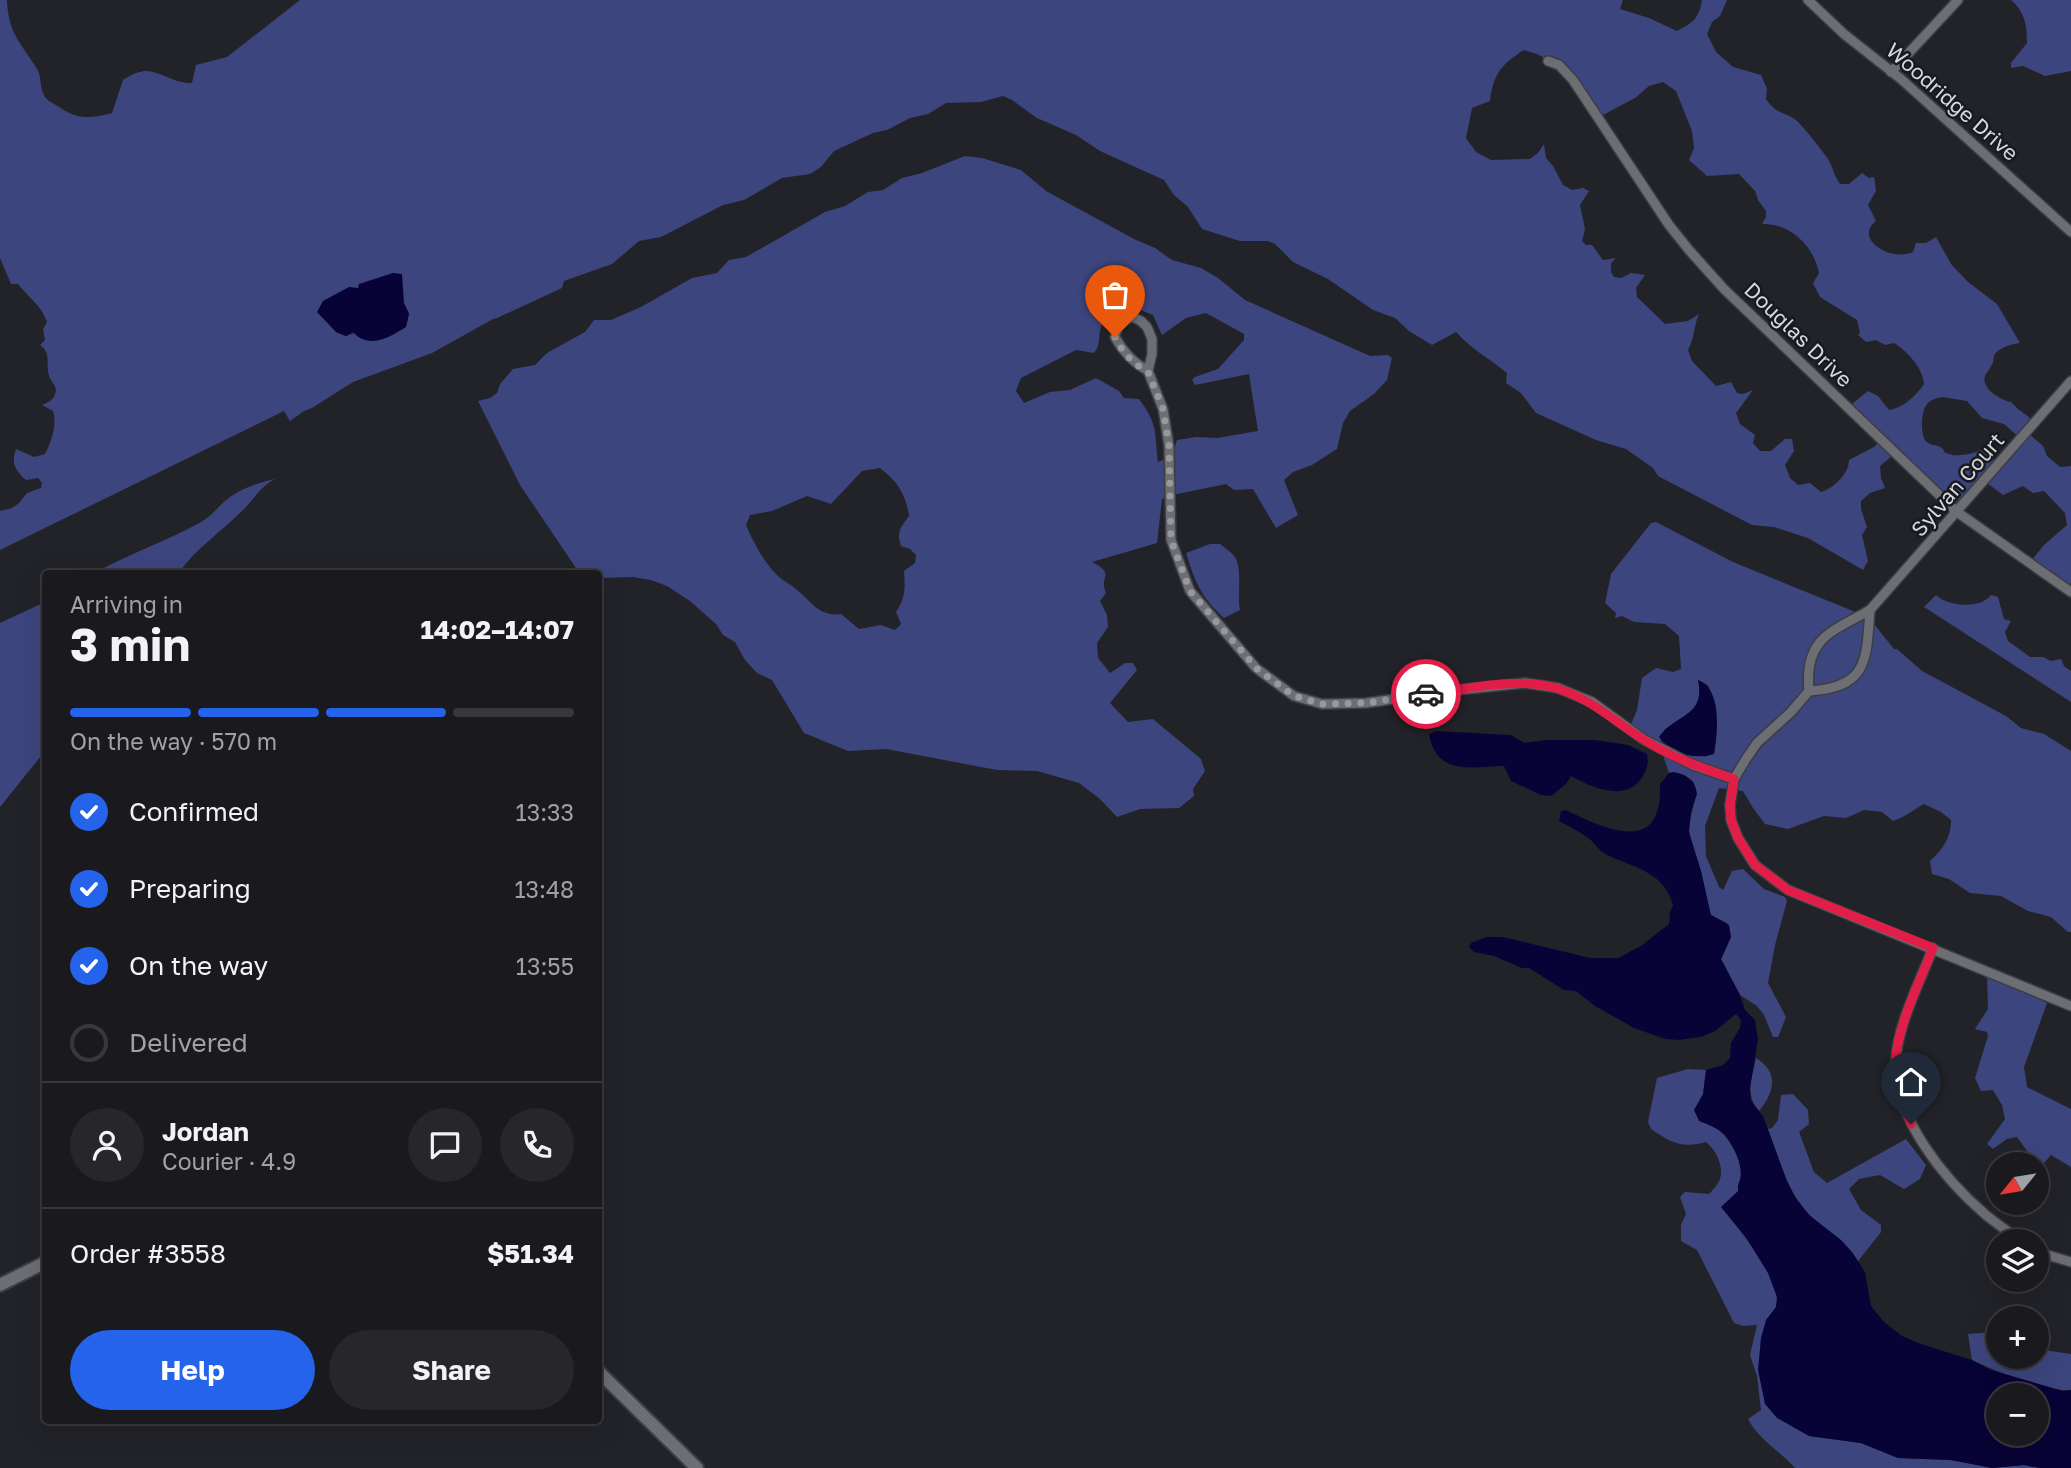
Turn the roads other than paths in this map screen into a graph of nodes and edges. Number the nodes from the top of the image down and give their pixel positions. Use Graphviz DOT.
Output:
graph roads {
  1 [pos="1808,0"];
  2 [pos="1958,0"];
  3 [pos="1548,61"];
  4 [pos="1891,72"];
  5 [pos="2071,232"];
  6 [pos="1148,372"];
  7 [pos="2071,381"];
  8 [pos="1957,512"];
  9 [pos="2071,592"];
  10 [pos="1870,610"];
  11 [pos="1809,691"];
  12 [pos="1734,779"];
  13 [pos="1933,948"];
  14 [pos="2071,1006"];
  15 [pos="2005,1229"];
  16 [pos="2049,1256"];
  17 [pos="2071,1262"];
  18 [pos="42,1264"];
  19 [pos="0,1285"];
  20 [pos="602,1375"];
  21 [pos="697,1468"];
  1 -- 4 [label="street, Woodridge Drive"];
  2 -- 4 [label="street"];
  3 -- 8 [label="street, Douglas Drive"];
  4 -- 5 [label="street, Woodridge Drive"];
  6 -- 6 [label="street"];
  6 -- 12 [label="street"];
  7 -- 8 [label="street, Sylvan Court"];
  8 -- 9 [label="street, Douglas Drive"];
  8 -- 10 [label="street, Sylvan Court"];
  10 -- 11 [label="street, Sylvan Court"];
  10 -- 11 [label="street"];
  11 -- 12 [label="street"];
  12 -- 13 [label="street"];
  13 -- 14 [label="street"];
  13 -- 15 [label="street"];
  16 -- 17 [label="street"];
  18 -- 19 [label="street"];
  20 -- 21 [label="street"];
}
